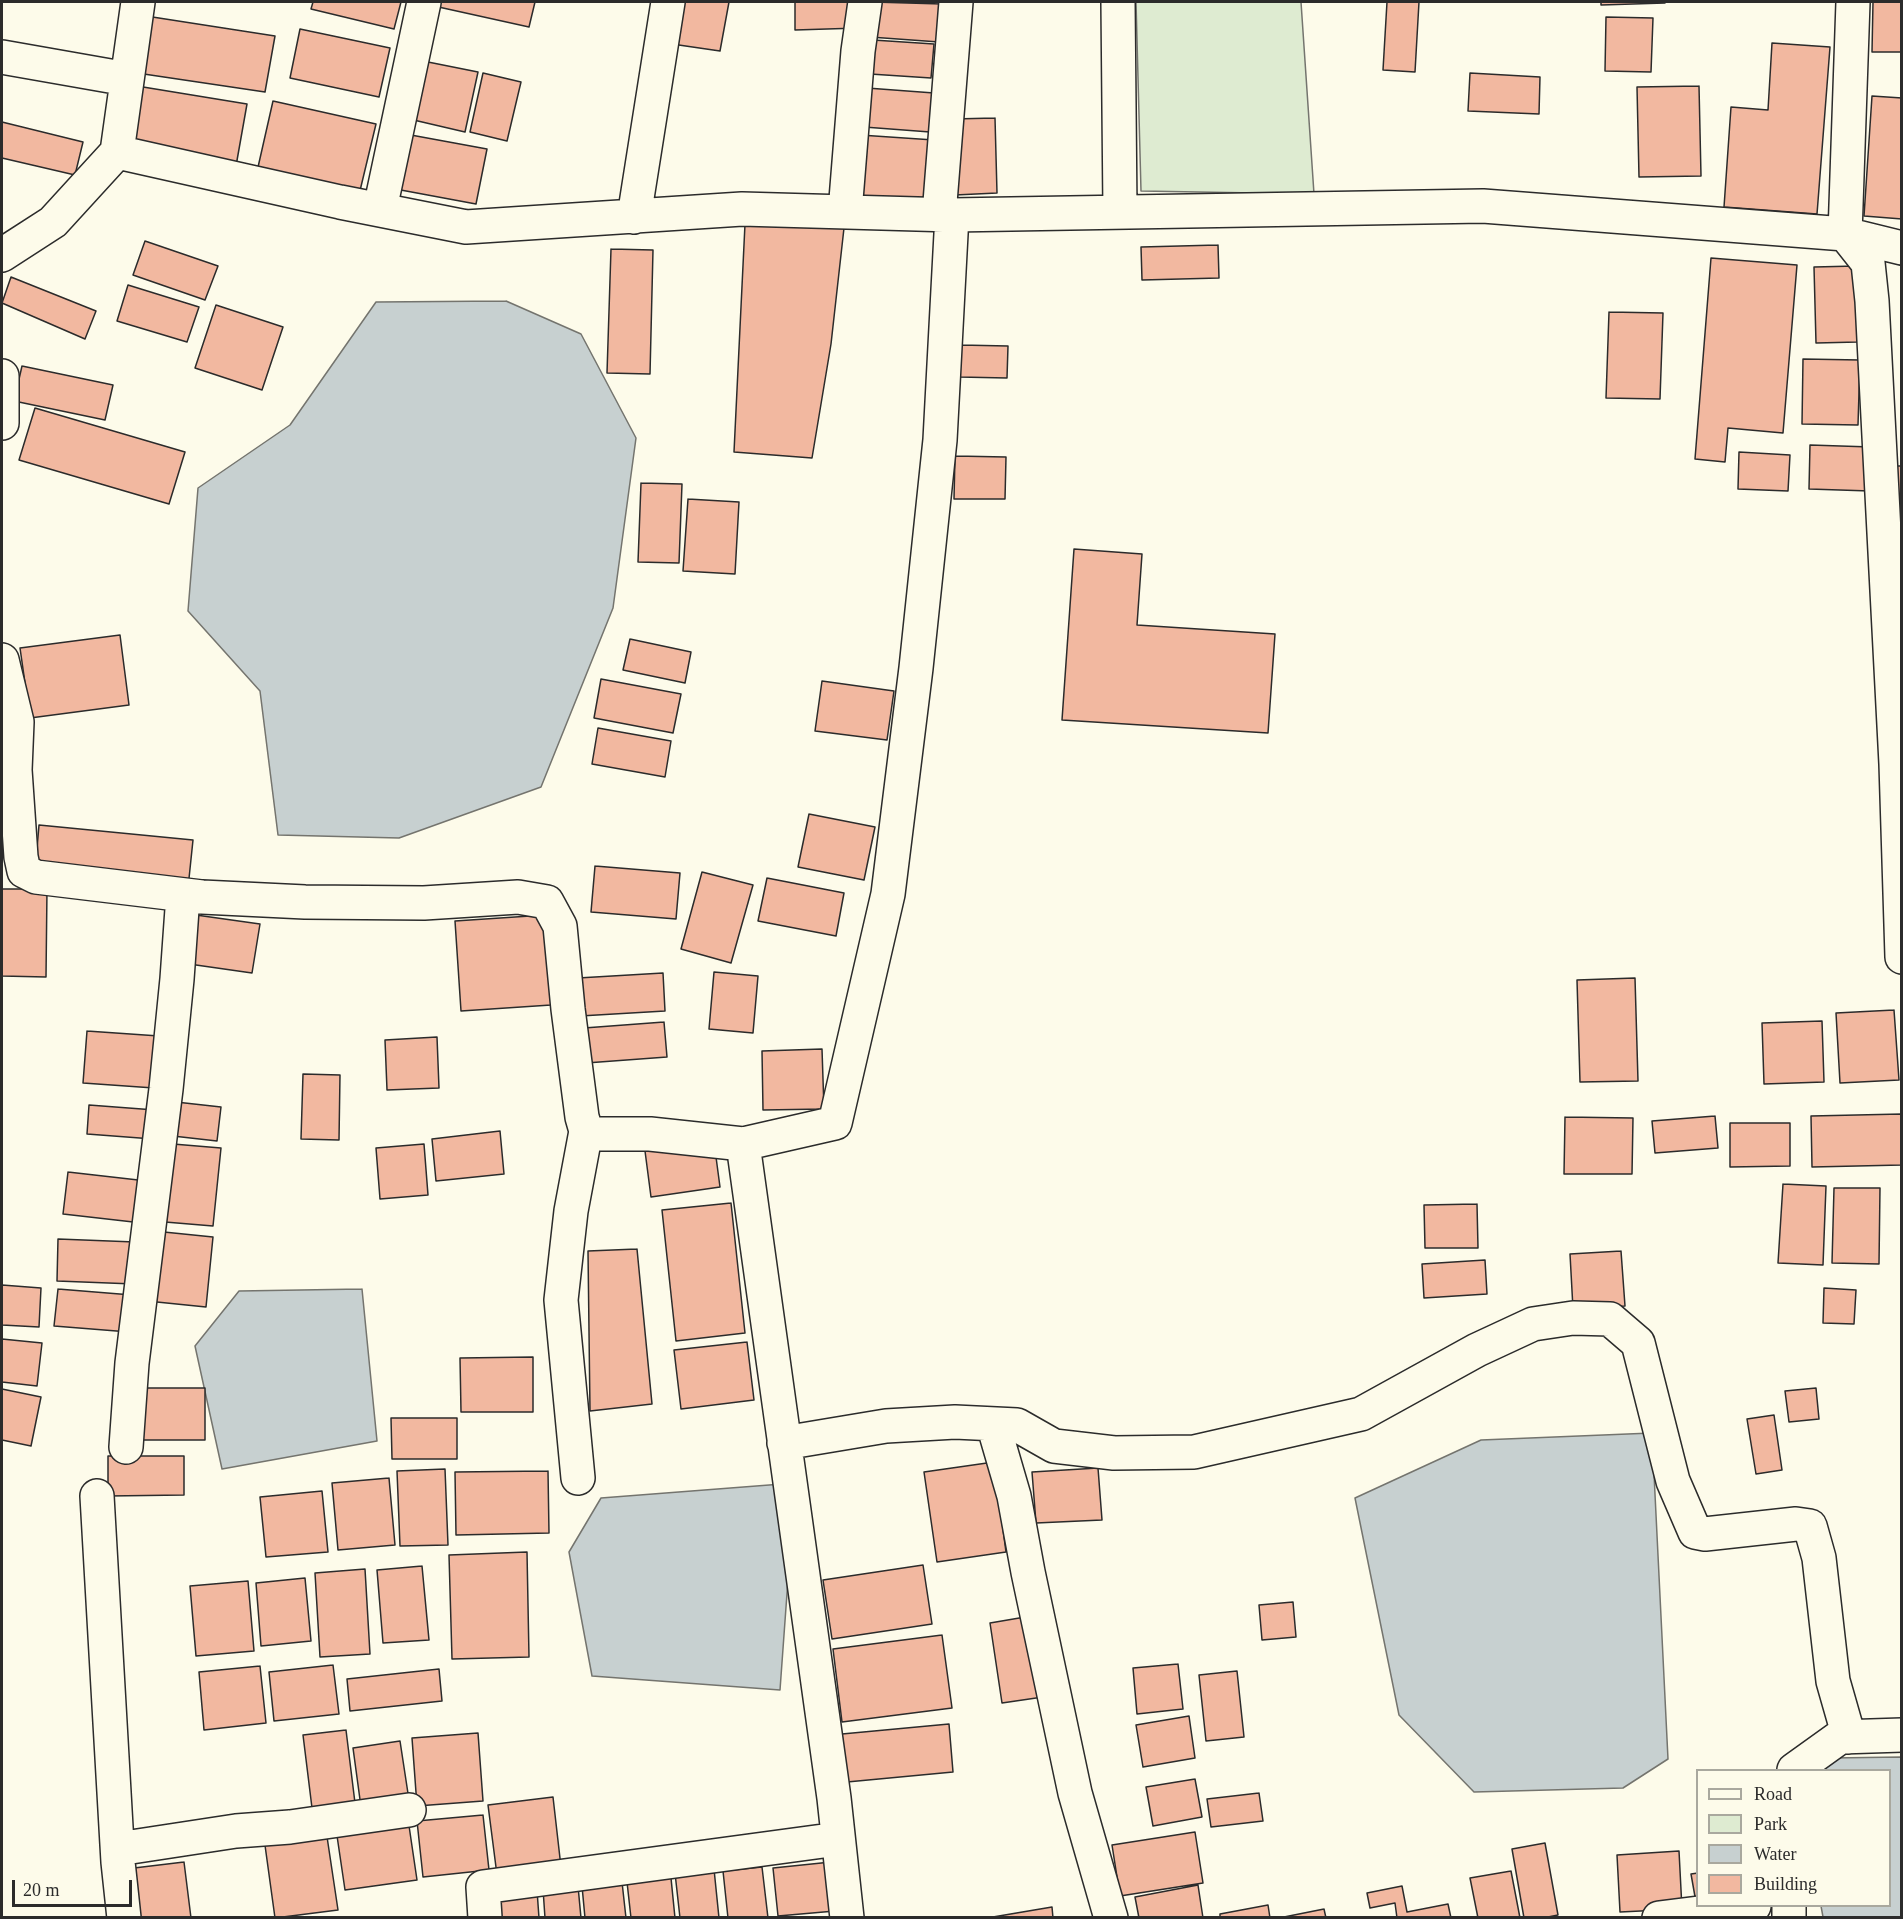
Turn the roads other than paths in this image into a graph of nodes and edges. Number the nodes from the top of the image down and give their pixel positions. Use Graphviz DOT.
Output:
graph roads {
  1 [pos="138,2"];
  2 [pos="424,2"];
  3 [pos="668,2"];
  4 [pos="865,2"];
  5 [pos="956,2"];
  6 [pos="1118,2"];
  7 [pos="1853,2"];
  8 [pos="2,57"];
  9 [pos="127,79"];
  10 [pos="117,152"];
  11 [pos="380,209"];
  12 [pos="845,212"];
  13 [pos="1120,212"];
  14 [pos="946,215"];
  15 [pos="634,217"];
  16 [pos="1845,234"];
  17 [pos="1902,248"];
  18 [pos="2,255"];
  19 [pos="2,376"];
  20 [pos="2,423"];
  21 [pos="2,660"];
  22 [pos="183,895"];
  23 [pos="1902,957"];
  24 [pos="586,1131"];
  25 [pos="743,1144"];
  26 [pos="993,1424"];
  27 [pos="784,1443"];
  28 [pos="126,1447"];
  29 [pos="578,1479"];
  30 [pos="97,1496"];
  31 [pos="1902,1735"];
  32 [pos="1849,1737"];
  33 [pos="1795,1769"];
  34 [pos="409,1810"];
  35 [pos="838,1839"];
  36 [pos="118,1849"];
  37 [pos="1738,1907"];
  38 [pos="124,1917"];
  39 [pos="485,1917"];
  40 [pos="847,1917"];
  41 [pos="1110,1917"];
  42 [pos="1659,1917"];
  1 -- 9 [label="street"];
  2 -- 11 [label="street"];
  3 -- 15 [label="street"];
  4 -- 12 [label="street"];
  5 -- 14 [label="street"];
  6 -- 13 [label="street"];
  7 -- 16 [label="street"];
  8 -- 9 [label="street"];
  9 -- 10 [label="street"];
  10 -- 11 [label="street"];
  10 -- 18 [label="street"];
  11 -- 15 [label="street"];
  12 -- 14 [label="street"];
  12 -- 15 [label="street"];
  13 -- 14 [label="street"];
  13 -- 16 [label="street"];
  14 -- 25 [label="street"];
  16 -- 17 [label="street"];
  16 -- 23 [label="street"];
  19 -- 20 [label="street"];
  21 -- 22 [label="street"];
  22 -- 24 [label="street"];
  22 -- 28 [label="street"];
  24 -- 25 [label="street"];
  24 -- 29 [label="street"];
  25 -- 27 [label="street"];
  26 -- 27 [label="street"];
  26 -- 32 [label="street"];
  26 -- 41 [label="street"];
  27 -- 35 [label="street"];
  30 -- 36 [label="street"];
  31 -- 32 [label="street"];
  32 -- 33 [label="street"];
  34 -- 36 [label="street"];
  35 -- 39 [label="street"];
  35 -- 40 [label="street"];
  36 -- 38 [label="street"];
  37 -- 42 [label="street"];
}
